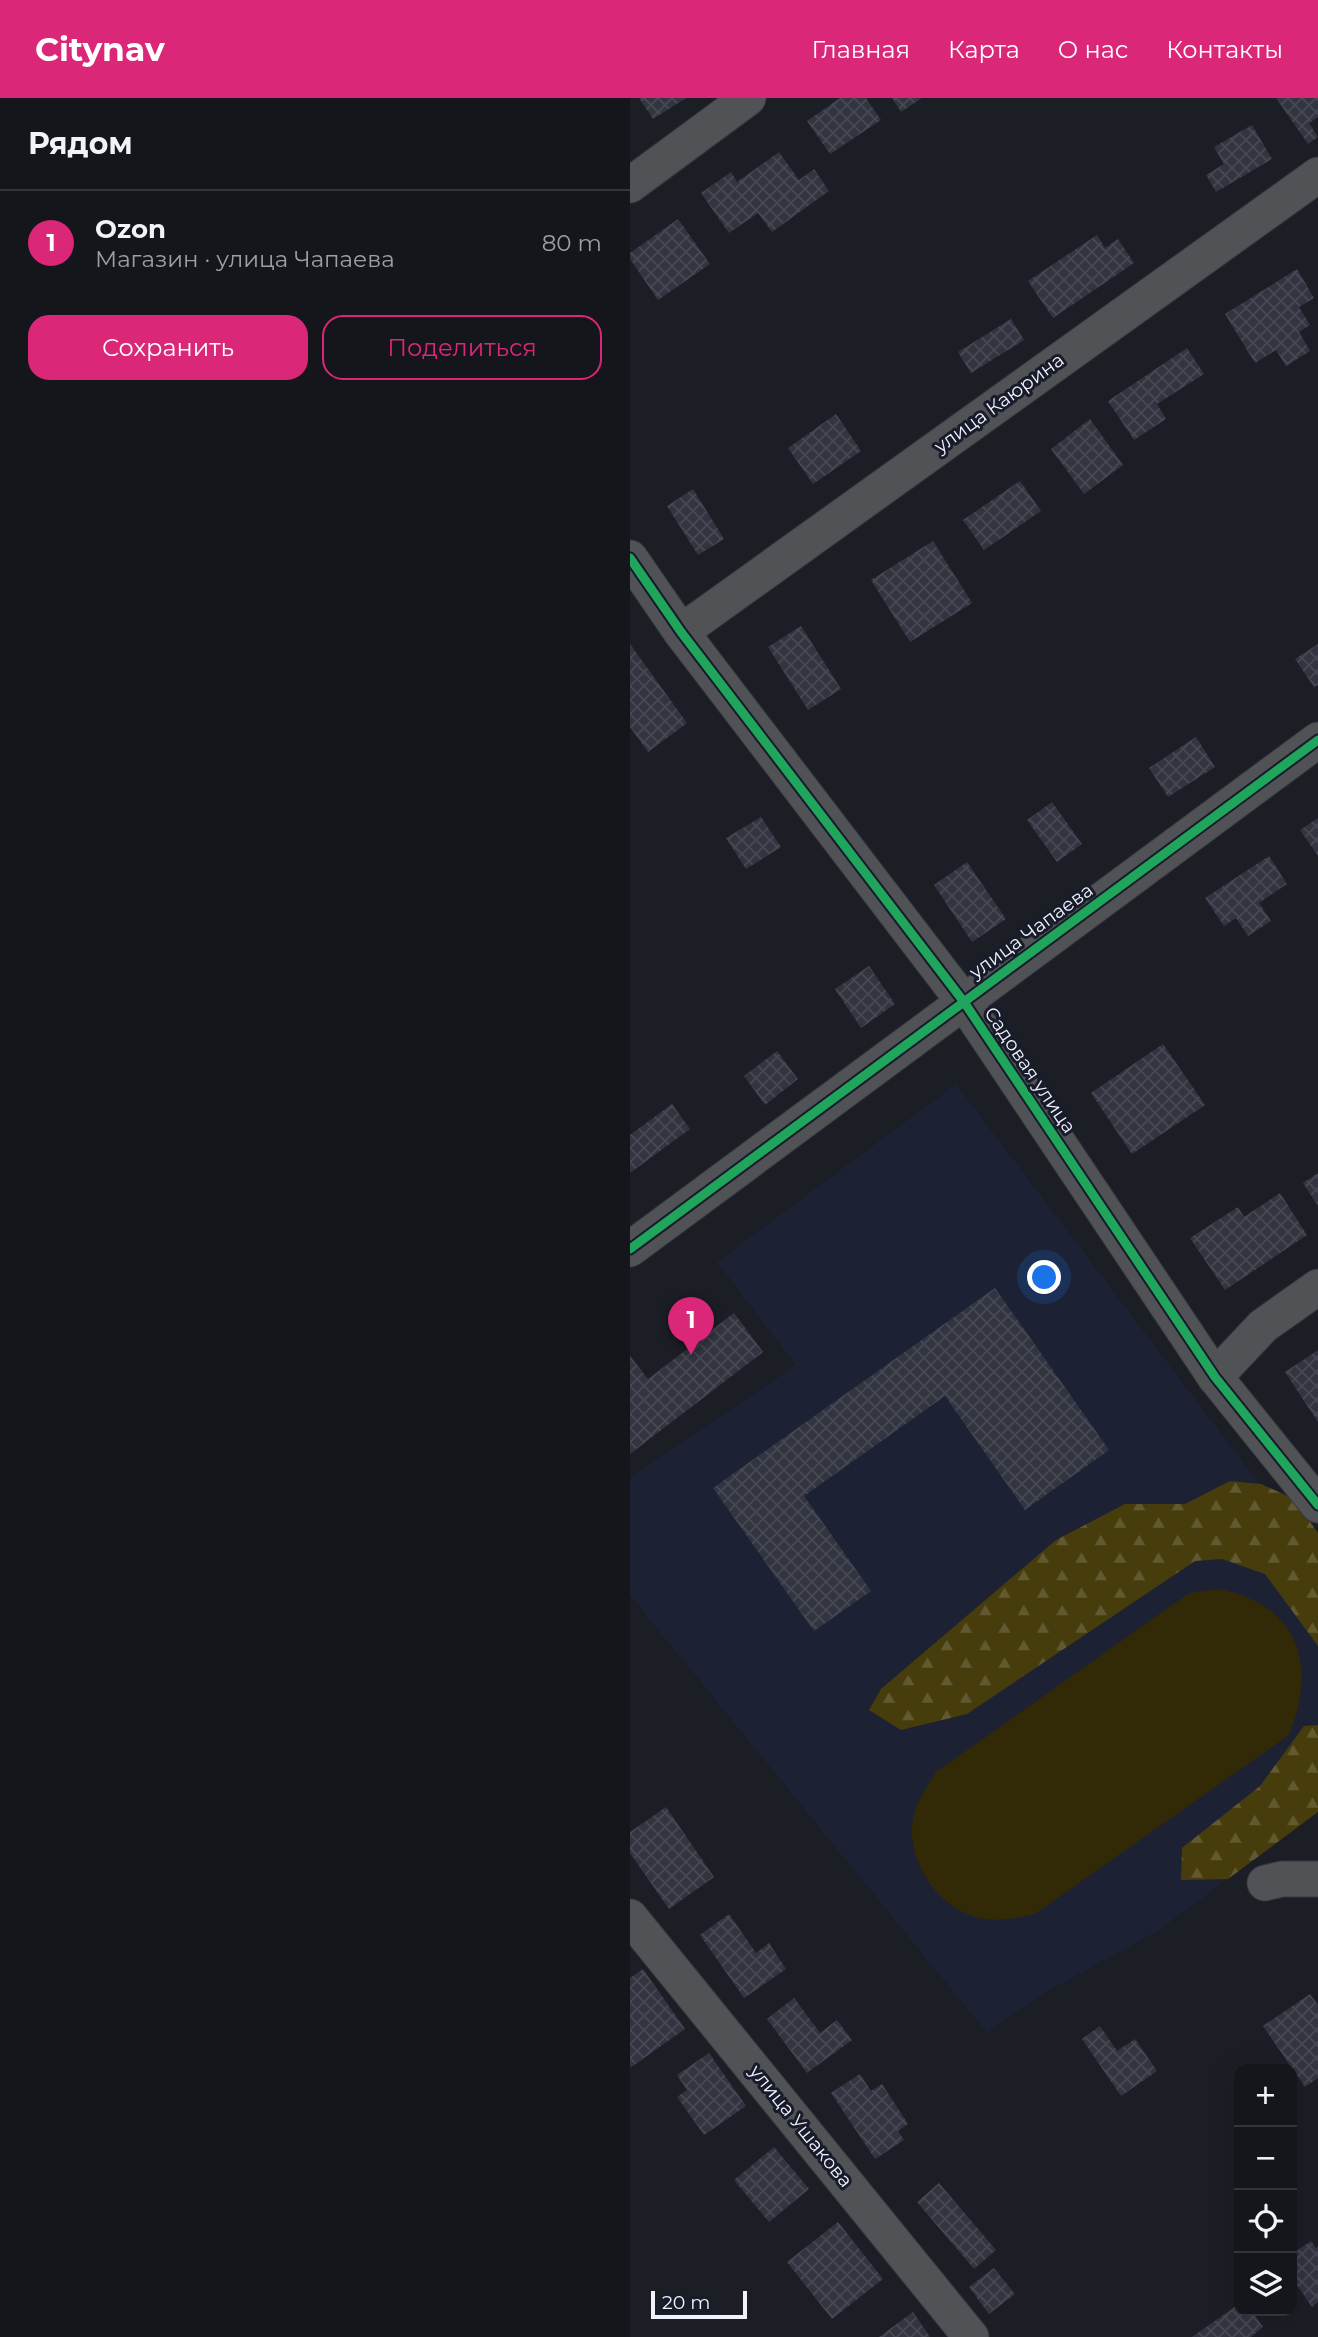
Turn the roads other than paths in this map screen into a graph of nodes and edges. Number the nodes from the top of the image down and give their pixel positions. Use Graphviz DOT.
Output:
graph roads {
  1 [pos="748,98"];
  2 [pos="1318,175"];
  3 [pos="630,185"];
  4 [pos="630,558"];
  5 [pos="681,632"];
  6 [pos="1318,740"];
  7 [pos="964,1002"];
  8 [pos="630,1249"];
  9 [pos="1318,1287"];
  10 [pos="1214,1377"];
  11 [pos="1318,1505"];
  12 [pos="1318,1879"];
  13 [pos="1265,1883"];
  14 [pos="630,1917"];
  15 [pos="971,2337"];
  1 -- 3 [label="street"];
  2 -- 5 [label="street, улица Каюрина"];
  4 -- 5 [label="street, Садовая улица"];
  5 -- 7 [label="street, Садовая улица"];
  6 -- 7 [label="street, улица Чапаева"];
  7 -- 8 [label="street, улица Чапаева"];
  7 -- 10 [label="street, Садовая улица"];
  9 -- 10 [label="street"];
  10 -- 11 [label="street, Садовая улица"];
  12 -- 13 [label="street"];
  14 -- 15 [label="street, улица Ушакова"];
}
